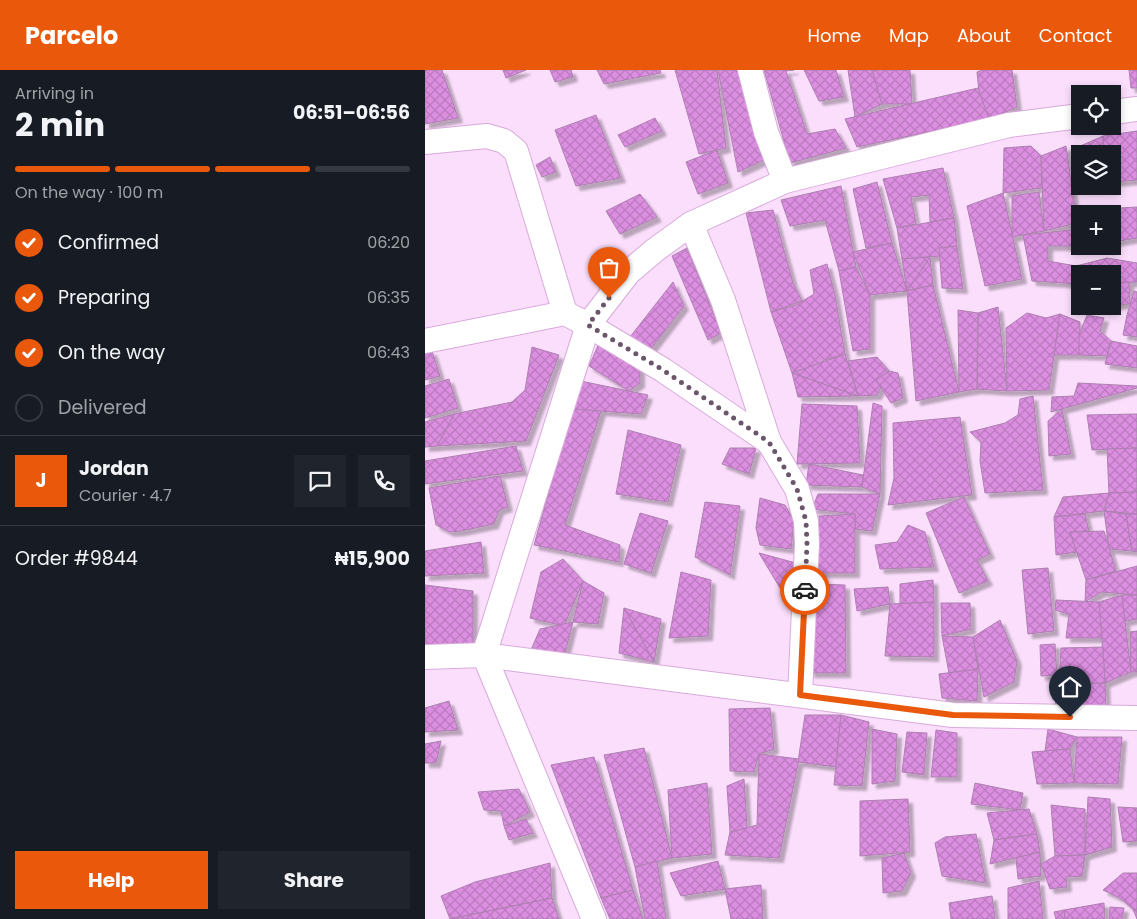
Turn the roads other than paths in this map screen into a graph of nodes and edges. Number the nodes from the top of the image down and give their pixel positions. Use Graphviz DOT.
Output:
graph roads {
  1 [pos="750,70"];
  2 [pos="1137,109"];
  3 [pos="1121,111"];
  4 [pos="1071,117"];
  5 [pos="425,142"];
  6 [pos="785,182"];
  7 [pos="691,224"];
  8 [pos="565,313"];
  9 [pos="588,325"];
  10 [pos="425,341"];
  11 [pos="769,442"];
  12 [pos="484,655"];
  13 [pos="425,657"];
  14 [pos="800,695"];
  15 [pos="1137,718"];
  16 [pos="593,919"];
  1 -- 6 [label="street"];
  2 -- 3 [label="street"];
  4 -- 6 [label="street"];
  5 -- 8 [label="street"];
  6 -- 7 [label="street"];
  7 -- 9 [label="street"];
  7 -- 11 [label="street"];
  8 -- 9 [label="street"];
  8 -- 10 [label="street"];
  9 -- 11 [label="street"];
  9 -- 12 [label="street"];
  11 -- 14 [label="street"];
  12 -- 13 [label="street"];
  12 -- 14 [label="street"];
  12 -- 16 [label="street"];
  14 -- 15 [label="street"];
}
